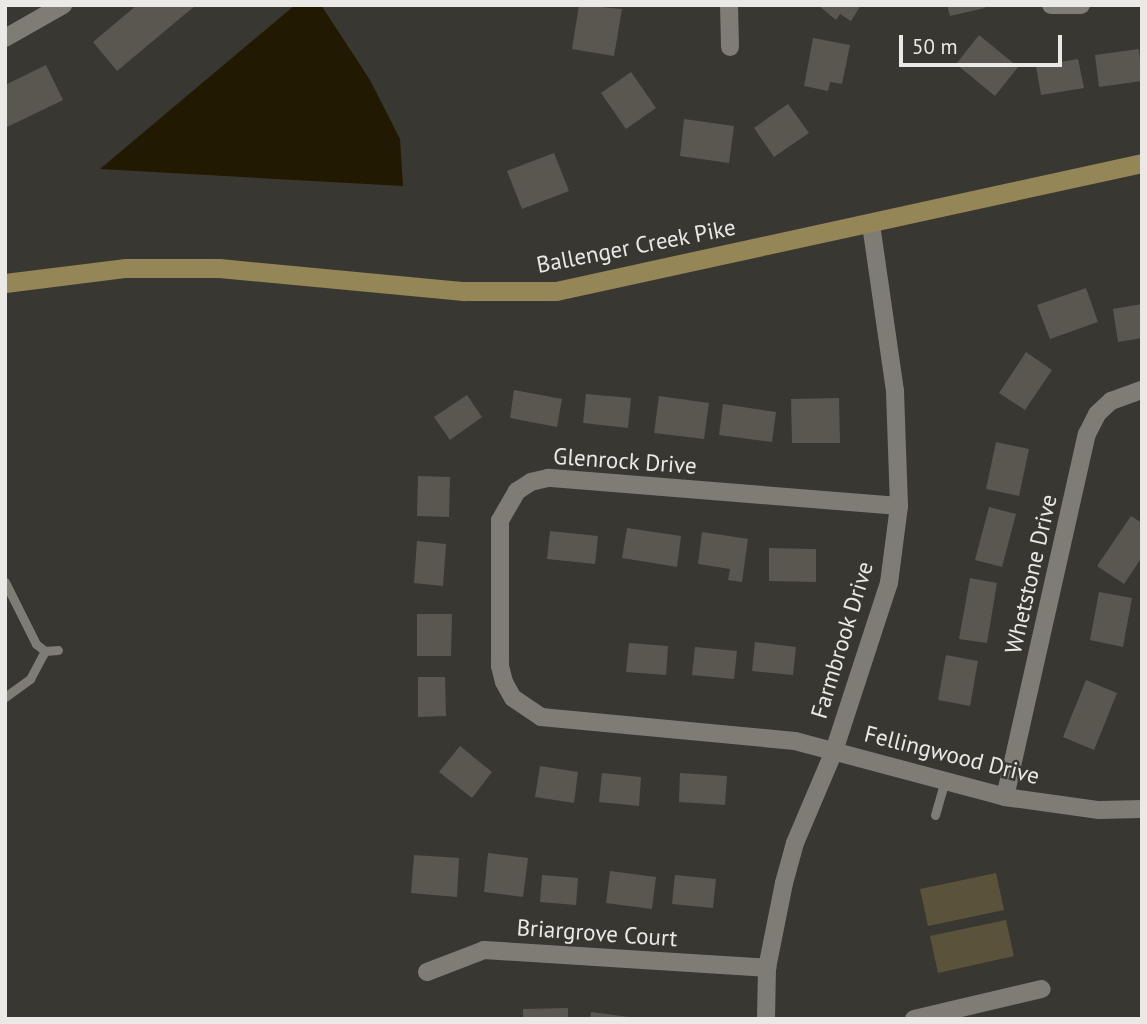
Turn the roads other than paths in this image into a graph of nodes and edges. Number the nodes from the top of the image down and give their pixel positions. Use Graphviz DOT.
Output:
graph roads {
  1 [pos="63,5"];
  2 [pos="729,5"];
  3 [pos="1051,5"];
  4 [pos="1081,5"];
  5 [pos="5,38"];
  6 [pos="730,47"];
  7 [pos="1142,163"];
  8 [pos="871,224"];
  9 [pos="5,283"];
  10 [pos="1142,390"];
  11 [pos="899,506"];
  12 [pos="5,582"];
  13 [pos="58,650"];
  14 [pos="45,651"];
  15 [pos="5,697"];
  16 [pos="834,751"];
  17 [pos="945,780"];
  18 [pos="1005,797"];
  19 [pos="1142,809"];
  20 [pos="935,815"];
  21 [pos="767,968"];
  22 [pos="427,972"];
  23 [pos="1042,989"];
  24 [pos="766,1019"];
  25 [pos="915,1019"];
  1 -- 5 [label="street"];
  2 -- 6 [label="street"];
  3 -- 4 [label="street"];
  7 -- 8 [label="main road, Ballenger Creek Pike"];
  8 -- 9 [label="main road, Ballenger Creek Pike"];
  8 -- 11 [label="street, Farmbrook Drive"];
  10 -- 18 [label="street, Whetstone Drive"];
  11 -- 16 [label="street, Farmbrook Drive"];
  11 -- 16 [label="street, Glenrock Drive"];
  12 -- 14 [label="lane"];
  13 -- 14 [label="lane"];
  14 -- 15 [label="lane"];
  16 -- 17 [label="street, Fellingwood Drive"];
  16 -- 21 [label="street, Farmbrook Drive"];
  17 -- 18 [label="street, Fellingwood Drive"];
  17 -- 20 [label="lane"];
  18 -- 19 [label="street, Fellingwood Drive"];
  21 -- 22 [label="street, Briargrove Court"];
  21 -- 24 [label="street, Farmbrook Drive"];
  23 -- 25 [label="street"];
}
